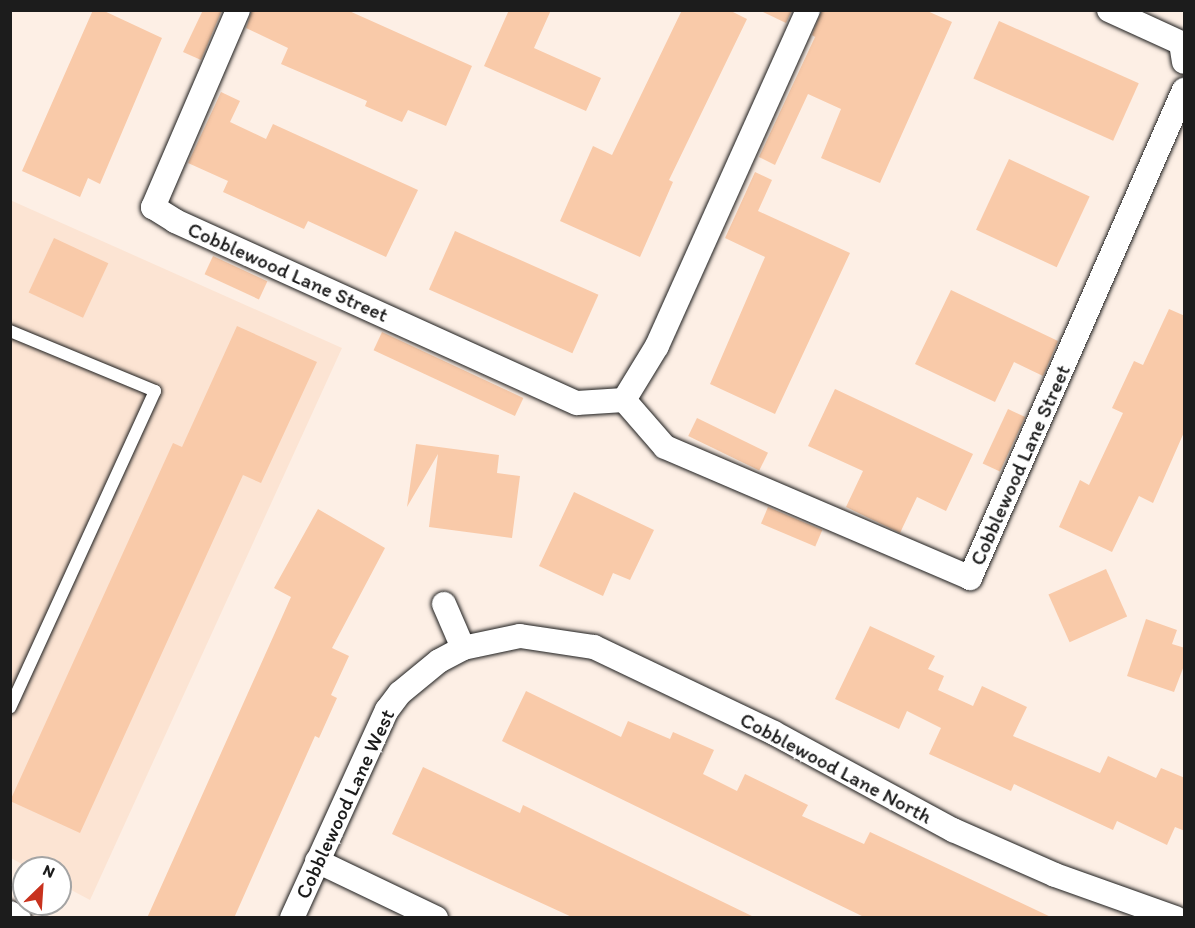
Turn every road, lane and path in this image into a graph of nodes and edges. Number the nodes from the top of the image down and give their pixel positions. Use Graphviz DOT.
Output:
graph roads {
  1 [pos="238,10"];
  2 [pos="808,10"];
  3 [pos="1109,10"];
  4 [pos="1185,62"];
  5 [pos="1185,90"];
  6 [pos="10,331"];
  7 [pos="624,400"];
  8 [pos="444,604"];
  9 [pos="494,640"];
  10 [pos="463,648"];
  11 [pos="10,707"];
  12 [pos="317,861"];
  13 [pos="10,913"];
  14 [pos="1175,917"];
  15 [pos="19,918"];
  16 [pos="291,918"];
  17 [pos="436,918"];
  1 -- 7 [label="street, Cobblewood Lane Street"];
  2 -- 7 [label="street"];
  3 -- 4 [label="street"];
  5 -- 7 [label="street, Cobblewood Lane Street"];
  6 -- 11 [label="lane"];
  8 -- 10 [label="street"];
  9 -- 10 [label="street, Cobblewood Lane West"];
  9 -- 14 [label="street, Cobblewood Lane North"];
  10 -- 12 [label="street, Cobblewood Lane West"];
  12 -- 16 [label="street, Cobblewood Lane West"];
  12 -- 17 [label="street"];
  13 -- 15 [label="street"];
}
